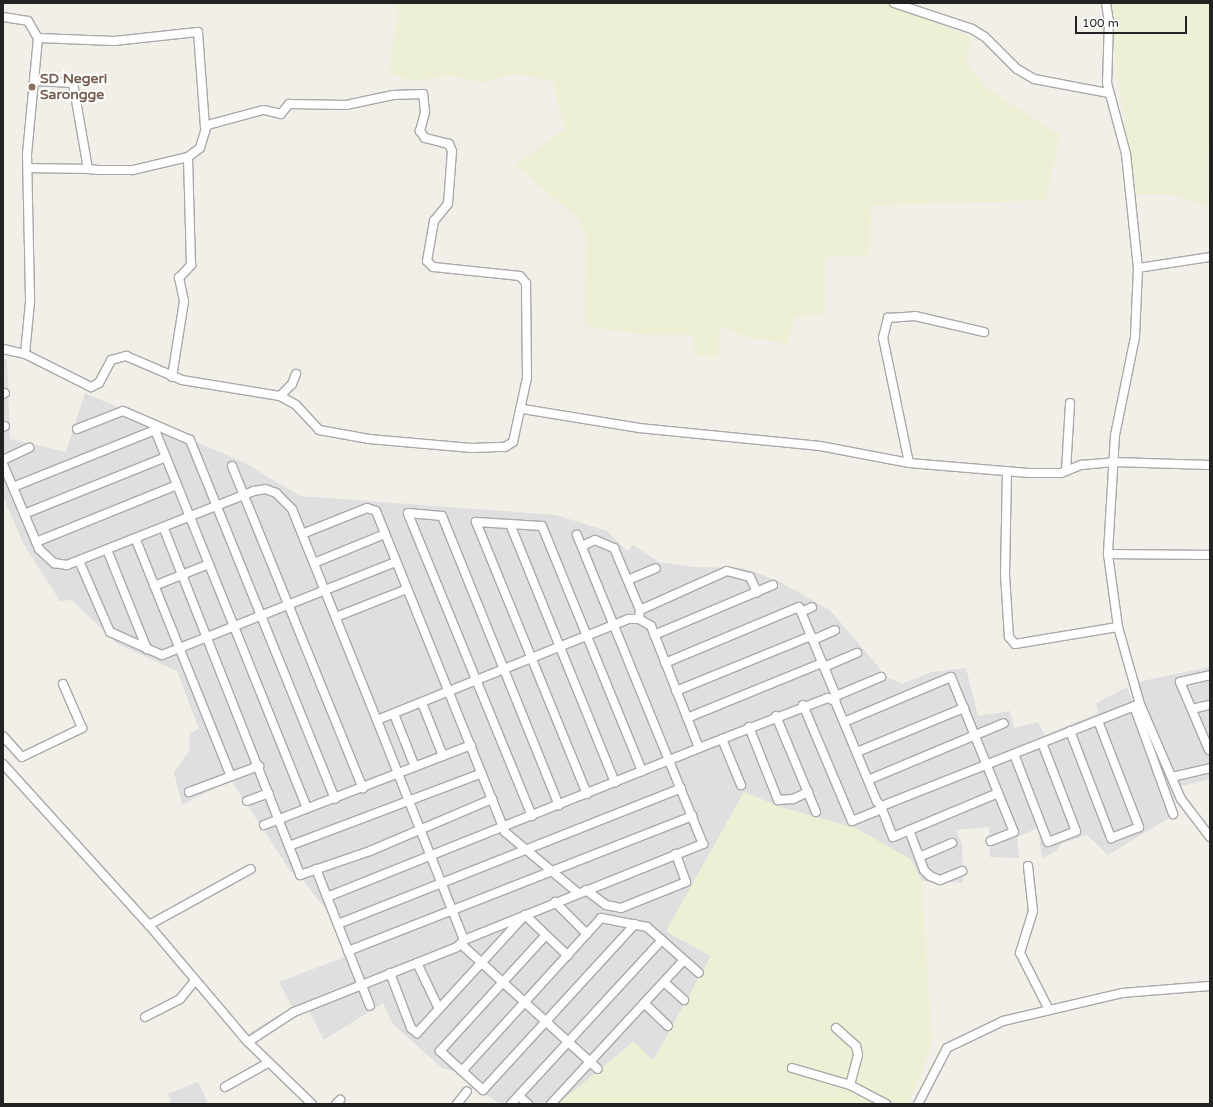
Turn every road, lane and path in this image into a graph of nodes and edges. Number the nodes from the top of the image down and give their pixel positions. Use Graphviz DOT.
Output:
graph roads {
  1 [pos="894,3"];
  2 [pos="1106,3"];
  3 [pos="3,17"];
  4 [pos="38,38"];
  5 [pos="35,81"];
  6 [pos="1108,93"];
  7 [pos="205,127"];
  8 [pos="188,157"];
  9 [pos="28,168"];
  10 [pos="88,169"];
  11 [pos="1210,257"];
  12 [pos="1138,268"];
  13 [pos="984,332"];
  14 [pos="3,349"];
  15 [pos="26,354"];
  16 [pos="296,374"];
  17 [pos="172,377"];
  18 [pos="280,396"];
  19 [pos="1070,402"];
  20 [pos="523,409"];
  21 [pos="77,429"];
  22 [pos="29,448"];
  23 [pos="166,457"];
  24 [pos="3,460"];
  25 [pos="1114,462"];
  26 [pos="909,463"];
  27 [pos="3,464"];
  28 [pos="1210,465"];
  29 [pos="232,466"];
  30 [pos="1007,470"];
  31 [pos="1066,471"];
  32 [pos="177,485"];
  33 [pos="12,487"];
  34 [pos="244,496"];
  35 [pos="217,507"];
  36 [pos="24,514"];
  37 [pos="191,518"];
  38 [pos="510,524"];
  39 [pos="164,529"];
  40 [pos="302,534"];
  41 [pos="385,534"];
  42 [pos="577,535"];
  43 [pos="136,540"];
  44 [pos="36,542"];
  45 [pos="582,546"];
  46 [pos="108,552"];
  47 [pos="1108,554"];
  48 [pos="1210,555"];
  49 [pos="396,562"];
  50 [pos="80,563"];
  51 [pos="314,563"];
  52 [pos="209,564"];
  53 [pos="656,568"];
  54 [pos="182,574"];
  55 [pos="628,580"];
  56 [pos="773,585"];
  57 [pos="154,586"];
  58 [pos="407,589"];
  59 [pos="325,590"];
  60 [pos="757,592"];
  61 [pos="288,604"];
  62 [pos="812,607"];
  63 [pos="640,610"];
  64 [pos="801,612"];
  65 [pos="261,615"];
  66 [pos="336,617"];
  67 [pos="639,619"];
  68 [pos="614,625"];
  69 [pos="234,626"];
  70 [pos="1118,627"];
  71 [pos="835,630"];
  72 [pos="654,635"];
  73 [pos="587,636"];
  74 [pos="207,637"];
  75 [pos="812,638"];
  76 [pos="179,648"];
  77 [pos="560,648"];
  78 [pos="147,649"];
  79 [pos="857,653"];
  80 [pos="532,660"];
  81 [pos="665,663"];
  82 [pos="823,665"];
  83 [pos="505,671"];
  84 [pos="1210,675"];
  85 [pos="881,677"];
  86 [pos="477,681"];
  87 [pos="64,684"];
  88 [pos="676,691"];
  89 [pos="449,692"];
  90 [pos="836,698"];
  91 [pos="422,703"];
  92 [pos="803,705"];
  93 [pos="1137,705"];
  94 [pos="1210,705"];
  95 [pos="964,708"];
  96 [pos="1192,709"];
  97 [pos="394,714"];
  98 [pos="776,716"];
  99 [pos="687,718"];
  100 [pos="377,720"];
  101 [pos="1098,721"];
  102 [pos="844,722"];
  103 [pos="1004,724"];
  104 [pos="749,727"];
  105 [pos="1070,731"];
  106 [pos="975,735"];
  107 [pos="3,736"];
  108 [pos="1207,737"];
  109 [pos="722,738"];
  110 [pos="1042,743"];
  111 [pos="470,745"];
  112 [pos="699,748"];
  113 [pos="1209,750"];
  114 [pos="856,752"];
  115 [pos="1014,754"];
  116 [pos="443,756"];
  117 [pos="669,760"];
  118 [pos="3,764"];
  119 [pos="987,765"];
  120 [pos="258,766"];
  121 [pos="415,767"];
  122 [pos="1210,768"];
  123 [pos="642,771"];
  124 [pos="482,773"];
  125 [pos="399,774"];
  126 [pos="231,776"];
  127 [pos="1172,777"];
  128 [pos="868,780"];
  129 [pos="614,783"];
  130 [pos="741,785"];
  131 [pos="364,788"];
  132 [pos="681,788"];
  133 [pos="189,792"];
  134 [pos="808,792"];
  135 [pos="269,793"];
  136 [pos="998,793"];
  137 [pos="587,794"];
  138 [pos="335,799"];
  139 [pos="492,800"];
  140 [pos="248,801"];
  141 [pos="410,801"];
  142 [pos="559,805"];
  143 [pos="882,807"];
  144 [pos="307,809"];
  145 [pos="816,812"];
  146 [pos="1173,814"];
  147 [pos="532,816"];
  148 [pos="692,816"];
  149 [pos="279,819"];
  150 [pos="264,825"];
  151 [pos="504,828"];
  152 [pos="422,829"];
  153 [pos="909,830"];
  154 [pos="1210,837"];
  155 [pos="991,841"];
  156 [pos="952,843"];
  157 [pos="288,846"];
  158 [pos="526,850"];
  159 [pos="676,854"];
  160 [pos="433,856"];
  161 [pos="919,857"];
  162 [pos="1028,866"];
  163 [pos="251,869"];
  164 [pos="316,869"];
  165 [pos="552,871"];
  166 [pos="962,871"];
  167 [pos="444,883"];
  168 [pos="586,890"];
  169 [pos="578,893"];
  170 [pos="327,897"];
  171 [pos="555,902"];
  172 [pos="455,911"];
  173 [pos="525,915"];
  174 [pos="338,924"];
  175 [pos="635,924"];
  176 [pos="149,925"];
  177 [pos="587,934"];
  178 [pos="545,936"];
  179 [pos="662,940"];
  180 [pos="462,942"];
  181 [pos="348,951"];
  182 [pos="568,956"];
  183 [pos="684,960"];
  184 [pos="481,962"];
  185 [pos="418,963"];
  186 [pos="390,973"];
  187 [pos="699,973"];
  188 [pos="194,982"];
  189 [pos="664,982"];
  190 [pos="504,983"];
  191 [pos="362,985"];
  192 [pos="1210,986"];
  193 [pos="684,1000"];
  194 [pos="644,1003"];
  195 [pos="526,1004"];
  196 [pos="370,1006"];
  197 [pos="439,1009"];
  198 [pos="1049,1010"];
  199 [pos="146,1017"];
  200 [pos="548,1024"];
  201 [pos="668,1026"];
  202 [pos="836,1028"];
  203 [pos="248,1042"];
  204 [pos="569,1043"];
  205 [pos="591,1062"];
  206 [pos="268,1063"];
  207 [pos="792,1068"];
  208 [pos="598,1069"];
  209 [pos="462,1071"];
  210 [pos="850,1085"];
  211 [pos="225,1087"];
  212 [pos="467,1092"];
  213 [pos="519,1096"];
  214 [pos="312,1104"];
  215 [pos="457,1104"];
  216 [pos="511,1104"];
  217 [pos="528,1104"];
  218 [pos="551,1104"];
  219 [pos="886,1104"];
  220 [pos="918,1104"];
  1 -- 6 [label="street"];
  2 -- 6 [label="street"];
  3 -- 4 [label="street"];
  4 -- 5 [label="street"];
  4 -- 7 [label="street"];
  5 -- 9 [label="street"];
  5 -- 10 [label="street"];
  6 -- 12 [label="street"];
  7 -- 8 [label="street"];
  7 -- 20 [label="street"];
  8 -- 10 [label="street"];
  8 -- 17 [label="street"];
  9 -- 10 [label="street"];
  9 -- 15 [label="street"];
  11 -- 12 [label="street"];
  12 -- 25 [label="street"];
  13 -- 26 [label="street"];
  14 -- 15 [label="street"];
  15 -- 17 [label="street"];
  16 -- 18 [label="street"];
  17 -- 18 [label="street"];
  18 -- 20 [label="street"];
  19 -- 31 [label="street"];
  20 -- 26 [label="street"];
  21 -- 35 [label="street"];
  22 -- 24 [label="street"];
  23 -- 32 [label="street"];
  23 -- 33 [label="street"];
  23 -- 36 [label="street"];
  25 -- 28 [label="street"];
  25 -- 31 [label="street"];
  25 -- 47 [label="street"];
  26 -- 30 [label="street"];
  27 -- 33 [label="street"];
  29 -- 34 [label="street"];
  30 -- 31 [label="street"];
  30 -- 70 [label="street"];
  32 -- 37 [label="street"];
  32 -- 44 [label="street"];
  33 -- 36 [label="street"];
  34 -- 35 [label="street"];
  34 -- 40 [label="street"];
  34 -- 61 [label="street"];
  35 -- 37 [label="street"];
  35 -- 65 [label="street"];
  36 -- 44 [label="street"];
  37 -- 39 [label="street"];
  37 -- 52 [label="street"];
  37 -- 69 [label="street"];
  38 -- 73 [label="street"];
  38 -- 77 [label="street"];
  38 -- 80 [label="street"];
  39 -- 43 [label="street"];
  39 -- 54 [label="street"];
  40 -- 41 [label="street"];
  40 -- 51 [label="street"];
  41 -- 49 [label="street"];
  41 -- 51 [label="street"];
  42 -- 45 [label="street"];
  43 -- 46 [label="street"];
  43 -- 57 [label="street"];
  44 -- 50 [label="street"];
  45 -- 55 [label="street"];
  45 -- 68 [label="street"];
  46 -- 50 [label="street"];
  46 -- 78 [label="street"];
  47 -- 48 [label="street"];
  47 -- 70 [label="street"];
  49 -- 58 [label="street"];
  49 -- 59 [label="street"];
  50 -- 78 [label="street"];
  51 -- 59 [label="street"];
  52 -- 54 [label="street"];
  52 -- 69 [label="street"];
  53 -- 55 [label="street"];
  54 -- 57 [label="street"];
  54 -- 74 [label="street"];
  55 -- 63 [label="street"];
  56 -- 60 [label="street"];
  57 -- 76 [label="street"];
  58 -- 66 [label="street"];
  58 -- 89 [label="street"];
  59 -- 61 [label="street"];
  59 -- 66 [label="street"];
  60 -- 63 [label="street"];
  60 -- 72 [label="street"];
  61 -- 65 [label="street"];
  61 -- 131 [label="street"];
  62 -- 64 [label="street"];
  63 -- 67 [label="street"];
  64 -- 75 [label="street"];
  64 -- 81 [label="street"];
  65 -- 69 [label="street"];
  65 -- 138 [label="street"];
  66 -- 100 [label="street"];
  67 -- 68 [label="street"];
  67 -- 72 [label="street"];
  68 -- 73 [label="street"];
  68 -- 117 [label="street"];
  69 -- 74 [label="street"];
  69 -- 144 [label="street"];
  70 -- 93 [label="street"];
  71 -- 75 [label="street"];
  72 -- 81 [label="street"];
  73 -- 77 [label="street"];
  73 -- 123 [label="street"];
  74 -- 76 [label="street"];
  74 -- 120 [label="street"];
  75 -- 82 [label="street"];
  75 -- 88 [label="street"];
  76 -- 78 [label="street"];
  76 -- 126 [label="street"];
  77 -- 80 [label="street"];
  77 -- 129 [label="street"];
  79 -- 82 [label="street"];
  80 -- 83 [label="street"];
  80 -- 137 [label="street"];
  81 -- 88 [label="street"];
  82 -- 90 [label="street"];
  82 -- 99 [label="street"];
  83 -- 86 [label="street"];
  83 -- 86 [label="street"];
  83 -- 142 [label="street"];
  84 -- 96 [label="street"];
  85 -- 90 [label="street"];
  86 -- 89 [label="street"];
  86 -- 147 [label="street"];
  87 -- 107 [label="street"];
  88 -- 99 [label="street"];
  89 -- 91 [label="street"];
  89 -- 111 [label="street"];
  90 -- 92 [label="street"];
  90 -- 102 [label="street"];
  91 -- 97 [label="street"];
  91 -- 116 [label="street"];
  92 -- 98 [label="street"];
  92 -- 143 [label="street"];
  93 -- 101 [label="street"];
  93 -- 127 [label="street"];
  93 -- 146 [label="street"];
  94 -- 96 [label="street"];
  95 -- 102 [label="street"];
  95 -- 106 [label="street"];
  95 -- 114 [label="street"];
  96 -- 108 [label="street"];
  97 -- 100 [label="street"];
  97 -- 121 [label="street"];
  98 -- 104 [label="street"];
  98 -- 134 [label="street"];
  99 -- 112 [label="street"];
  100 -- 125 [label="street"];
  101 -- 105 [label="street"];
  101 -- 105 [label="street"];
  102 -- 114 [label="street"];
  103 -- 106 [label="street"];
  104 -- 109 [label="street"];
  104 -- 134 [label="street"];
  105 -- 110 [label="street"];
  106 -- 119 [label="street"];
  106 -- 128 [label="street"];
  108 -- 113 [label="street"];
  109 -- 112 [label="street"];
  109 -- 130 [label="street"];
  110 -- 115 [label="street"];
  110 -- 115 [label="street"];
  111 -- 116 [label="street"];
  111 -- 124 [label="street"];
  112 -- 117 [label="street"];
  114 -- 128 [label="street"];
  115 -- 119 [label="street"];
  116 -- 121 [label="street"];
  117 -- 123 [label="street"];
  117 -- 132 [label="street"];
  118 -- 176 [label="street"];
  119 -- 136 [label="street"];
  119 -- 143 [label="street"];
  120 -- 126 [label="street"];
  120 -- 135 [label="street"];
  121 -- 125 [label="street"];
  122 -- 127 [label="street"];
  123 -- 129 [label="street"];
  124 -- 139 [label="street"];
  124 -- 141 [label="street"];
  125 -- 131 [label="street"];
  125 -- 141 [label="street"];
  126 -- 133 [label="street"];
  127 -- 154 [label="street"];
  128 -- 143 [label="street"];
  129 -- 137 [label="street"];
  131 -- 138 [label="street"];
  132 -- 148 [label="street"];
  132 -- 158 [label="street"];
  134 -- 145 [label="street"];
  135 -- 140 [label="street"];
  135 -- 149 [label="street"];
  136 -- 153 [label="street"];
  136 -- 155 [label="street"];
  137 -- 142 [label="street"];
  138 -- 144 [label="street"];
  139 -- 151 [label="street"];
  139 -- 152 [label="street"];
  141 -- 152 [label="street"];
  141 -- 157 [label="street"];
  142 -- 147 [label="street"];
  143 -- 153 [label="street"];
  144 -- 149 [label="street"];
  147 -- 151 [label="street"];
  148 -- 159 [label="street"];
  148 -- 165 [label="street"];
  149 -- 150 [label="street"];
  149 -- 157 [label="street"];
  151 -- 158 [label="street"];
  151 -- 160 [label="street"];
  152 -- 160 [label="street"];
  152 -- 164 [label="street"];
  153 -- 161 [label="street"];
  156 -- 161 [label="street"];
  157 -- 164 [label="street"];
  158 -- 165 [label="street"];
  158 -- 167 [label="street"];
  159 -- 168 [label="street"];
  159 -- 168 [label="street"];
  160 -- 167 [label="street"];
  160 -- 170 [label="street"];
  161 -- 166 [label="street"];
  162 -- 198 [label="street"];
  163 -- 176 [label="street"];
  164 -- 170 [label="street"];
  165 -- 169 [label="street"];
  165 -- 172 [label="street"];
  167 -- 172 [label="street"];
  167 -- 174 [label="street"];
  168 -- 169 [label="street"];
  169 -- 171 [label="street"];
  170 -- 174 [label="street"];
  171 -- 173 [label="street"];
  171 -- 177 [label="street"];
  172 -- 180 [label="street"];
  172 -- 181 [label="street"];
  173 -- 178 [label="street"];
  173 -- 180 [label="street"];
  173 -- 184 [label="street"];
  174 -- 181 [label="street"];
  175 -- 177 [label="street"];
  175 -- 179 [label="street"];
  175 -- 200 [label="street"];
  176 -- 188 [label="street"];
  177 -- 182 [label="street"];
  178 -- 182 [label="street"];
  178 -- 190 [label="street"];
  179 -- 183 [label="street"];
  179 -- 204 [label="street"];
  180 -- 184 [label="street"];
  180 -- 185 [label="street"];
  181 -- 191 [label="street"];
  182 -- 195 [label="street"];
  183 -- 187 [label="street"];
  183 -- 189 [label="street"];
  184 -- 190 [label="street"];
  184 -- 197 [label="street"];
  185 -- 186 [label="street"];
  185 -- 197 [label="street"];
  186 -- 191 [label="street"];
  186 -- 197 [label="street"];
  188 -- 199 [label="street"];
  188 -- 203 [label="street"];
  189 -- 193 [label="street"];
  189 -- 194 [label="street"];
  190 -- 195 [label="street"];
  190 -- 209 [label="street"];
  191 -- 196 [label="street"];
  191 -- 203 [label="street"];
  192 -- 198 [label="street"];
  194 -- 201 [label="street"];
  194 -- 205 [label="street"];
  195 -- 200 [label="street"];
  195 -- 209 [label="street"];
  198 -- 220 [label="street"];
  200 -- 204 [label="street"];
  200 -- 209 [label="street"];
  202 -- 210 [label="street"];
  203 -- 206 [label="street"];
  204 -- 205 [label="street"];
  204 -- 213 [label="street"];
  205 -- 208 [label="street"];
  205 -- 218 [label="street"];
  206 -- 211 [label="street"];
  206 -- 214 [label="street"];
  207 -- 210 [label="street"];
  210 -- 219 [label="street"];
  212 -- 215 [label="street"];
  213 -- 216 [label="street"];
  213 -- 217 [label="street"];
}
